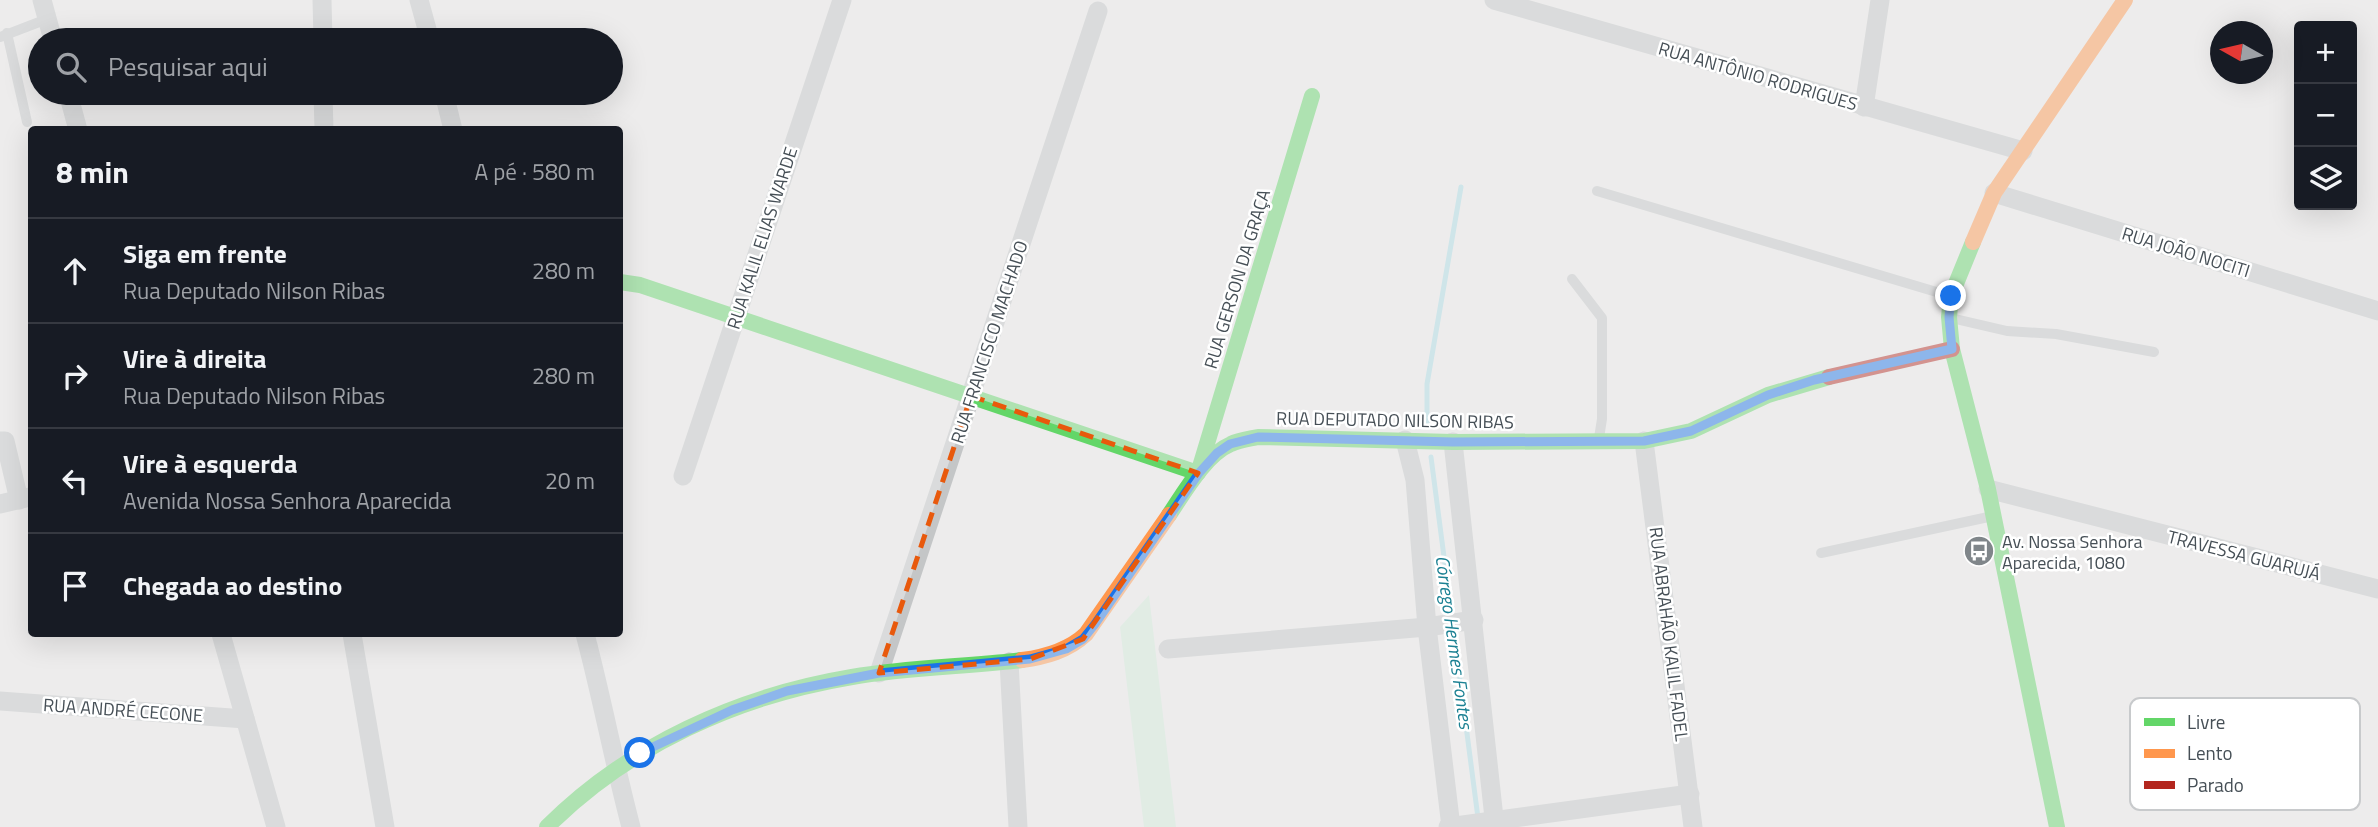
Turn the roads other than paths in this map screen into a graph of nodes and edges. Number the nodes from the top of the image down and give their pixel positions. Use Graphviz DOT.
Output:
graph roads {
  1 [pos="322,0"];
  2 [pos="419,0"];
  3 [pos="842,0"];
  4 [pos="1494,0"];
  5 [pos="1880,0"];
  6 [pos="2122,1"];
  7 [pos="44,9"];
  8 [pos="1098,11"];
  9 [pos="50,28"];
  10 [pos="323,28"];
  11 [pos="427,28"];
  12 [pos="4,35"];
  13 [pos="1312,96"];
  14 [pos="71,105"];
  15 [pos="323,105"];
  16 [pos="447,105"];
  17 [pos="1864,107"];
  18 [pos="27,122"];
  19 [pos="77,126"];
  20 [pos="324,126"];
  21 [pos="452,126"];
  22 [pos="2023,151"];
  23 [pos="1597,191"];
  24 [pos="1994,193"];
  25 [pos="1572,279"];
  26 [pos="623,282"];
  27 [pos="1951,296"];
  28 [pos="2378,311"];
  29 [pos="736,317"];
  30 [pos="1949,317"];
  31 [pos="1952,349"];
  32 [pos="2154,352"];
  33 [pos="971,396"];
  34 [pos="1405,440"];
  35 [pos="0,441"];
  36 [pos="1644,441"];
  37 [pos="1453,442"];
  38 [pos="1599,442"];
  39 [pos="1199,473"];
  40 [pos="683,476"];
  41 [pos="1988,489"];
  42 [pos="17,500"];
  43 [pos="1993,516"];
  44 [pos="1821,553"];
  45 [pos="2378,589"];
  46 [pos="1474,620"];
  47 [pos="1427,627"];
  48 [pos="222,637"];
  49 [pos="353,637"];
  50 [pos="586,637"];
  51 [pos="1168,649"];
  52 [pos="1009,662"];
  53 [pos="879,673"];
  54 [pos="0,701"];
  55 [pos="245,719"];
  56 [pos="615,767"];
  57 [pos="1690,794"];
  58 [pos="1494,824"];
  59 [pos="276,827"];
  60 [pos="385,827"];
  61 [pos="547,827"];
  62 [pos="631,827"];
  63 [pos="1018,827"];
  64 [pos="1450,827"];
  65 [pos="1693,827"];
  66 [pos="2057,827"];
  1 -- 10 [label="street"];
  2 -- 11 [label="street"];
  3 -- 29 [label="street, RUA KALIL ELIAS WARDE"];
  4 -- 17 [label="street, RUA ANTÔNIO RODRIGUES"];
  5 -- 17 [label="street"];
  6 -- 22 [label="street"];
  7 -- 9 [label="street"];
  7 -- 12 [label="lane"];
  8 -- 33 [label="street, RUA FRANCISCO MACHADO"];
  12 -- 18 [label="lane"];
  13 -- 39 [label="street, RUA GERSON DA GRAÇA"];
  14 -- 19 [label="street"];
  15 -- 20 [label="street"];
  16 -- 21 [label="street"];
  17 -- 22 [label="street, RUA ANTÔNIO RODRIGUES"];
  22 -- 24 [label="street"];
  23 -- 27 [label="lane"];
  24 -- 27 [label="street"];
  24 -- 28 [label="street, RUA JOÃO NOCITI"];
  25 -- 38 [label="lane"];
  26 -- 29 [label="street"];
  27 -- 30 [label="street"];
  29 -- 33 [label="street"];
  29 -- 40 [label="street, RUA KALIL ELIAS WARDE"];
  30 -- 31 [label="street"];
  30 -- 32 [label="lane"];
  31 -- 36 [label="street, RUA DEPUTADO NILSON RIBAS"];
  31 -- 41 [label="street"];
  33 -- 39 [label="street"];
  33 -- 53 [label="street, RUA FRANCISCO MACHADO"];
  34 -- 37 [label="street, RUA DEPUTADO NILSON RIBAS"];
  34 -- 39 [label="street, RUA DEPUTADO NILSON RIBAS"];
  34 -- 47 [label="street"];
  35 -- 42 [label="street"];
  36 -- 38 [label="street, RUA DEPUTADO NILSON RIBAS"];
  36 -- 57 [label="street, RUA ABRAHÃO KALIL FADEL"];
  37 -- 38 [label="street, RUA DEPUTADO NILSON RIBAS"];
  37 -- 46 [label="street"];
  39 -- 52 [label="street, RUA DEPUTADO NILSON RIBAS"];
  41 -- 43 [label="street"];
  41 -- 45 [label="street, TRAVESSA GUARUJÁ"];
  43 -- 44 [label="lane"];
  43 -- 66 [label="street"];
  46 -- 47 [label="street"];
  46 -- 58 [label="street"];
  47 -- 51 [label="street"];
  47 -- 64 [label="street"];
  48 -- 55 [label="street"];
  49 -- 60 [label="street"];
  50 -- 56 [label="street"];
  52 -- 53 [label="street, RUA DEPUTADO NILSON RIBAS"];
  52 -- 63 [label="street"];
  53 -- 56 [label="street, RUA DEPUTADO NILSON RIBAS"];
  54 -- 55 [label="street, RUA ANDRÉ CECONE"];
  55 -- 59 [label="street"];
  56 -- 61 [label="street, RUA DEPUTADO NILSON RIBAS"];
  56 -- 62 [label="street"];
  57 -- 58 [label="street"];
  57 -- 65 [label="street, RUA ABRAHÃO KALIL FADEL"];
  58 -- 64 [label="street"];
}
